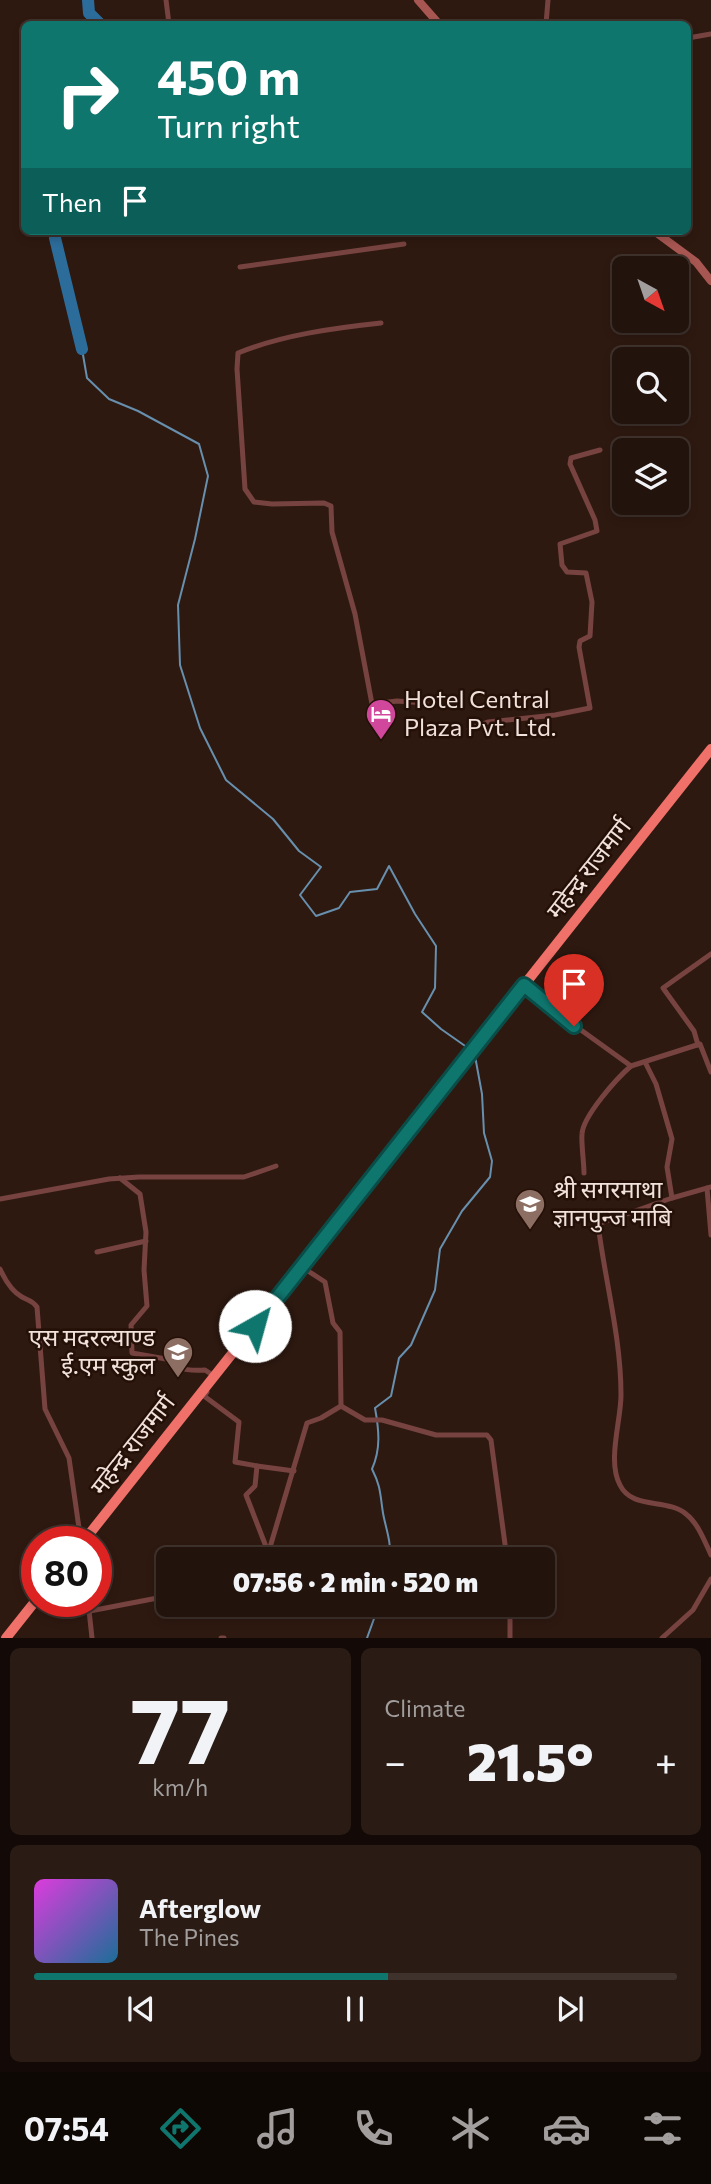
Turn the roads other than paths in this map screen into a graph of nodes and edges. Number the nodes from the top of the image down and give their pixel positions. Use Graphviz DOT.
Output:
graph roads {
  1 [pos="166,0"];
  2 [pos="418,0"];
  3 [pos="548,0"];
  4 [pos="169,21"];
  5 [pos="436,21"];
  6 [pos="546,21"];
  7 [pos="711,34"];
  8 [pos="691,37"];
  9 [pos="659,235"];
  10 [pos="404,244"];
  11 [pos="240,267"];
  12 [pos="711,281"];
  13 [pos="382,323"];
  14 [pos="600,450"];
  15 [pos="426,703"];
  16 [pos="469,729"];
  17 [pos="711,749"];
  18 [pos="711,954"];
  19 [pos="524,985"];
  20 [pos="698,1045"];
  21 [pos="645,1062"];
  22 [pos="631,1066"];
  23 [pos="711,1072"];
  24 [pos="276,1166"];
  25 [pos="584,1173"];
  26 [pos="120,1178"];
  27 [pos="709,1188"];
  28 [pos="672,1198"];
  29 [pos="0,1199"];
  30 [pos="711,1235"];
  31 [pos="146,1241"];
  32 [pos="97,1252"];
  33 [pos="0,1269"];
  34 [pos="298,1271"];
  35 [pos="226,1363"];
  36 [pos="214,1376"];
  37 [pos="341,1406"];
  38 [pos="257,1466"];
  39 [pos="294,1471"];
  40 [pos="80,1526"];
  41 [pos="95,1526"];
  42 [pos="264,1547"];
  43 [pos="271,1547"];
  44 [pos="505,1547"];
  45 [pos="711,1555"];
  46 [pos="711,1579"];
  47 [pos="156,1598"];
  48 [pos="112,1607"];
  49 [pos="23,1617"];
  50 [pos="90,1617"];
  51 [pos="510,1617"];
  52 [pos="6,1638"];
  53 [pos="92,1638"];
  54 [pos="510,1638"];
  55 [pos="662,1638"];
  1 -- 4 [label="street"];
  2 -- 5 [label="street"];
  3 -- 6 [label="street"];
  7 -- 8 [label="street"];
  9 -- 12 [label="street"];
  10 -- 11 [label="street"];
  13 -- 15 [label="street"];
  14 -- 16 [label="street"];
  17 -- 19 [label="highway, महेन्द्र राजमार्ग"];
  18 -- 20 [label="street"];
  19 -- 22 [label="street"];
  19 -- 34 [label="highway, महेन्द्र राजमार्ग"];
  20 -- 21 [label="street"];
  20 -- 23 [label="street"];
  21 -- 22 [label="street"];
  21 -- 28 [label="street"];
  22 -- 25 [label="street"];
  24 -- 26 [label="street"];
  26 -- 29 [label="street"];
  26 -- 31 [label="street"];
  27 -- 28 [label="street"];
  27 -- 30 [label="street"];
  28 -- 45 [label="street"];
  31 -- 32 [label="street"];
  31 -- 36 [label="street"];
  33 -- 40 [label="street"];
  34 -- 35 [label="highway, महेन्द्र राजमार्ग"];
  34 -- 37 [label="street"];
  35 -- 36 [label="highway, महेन्द्र राजमार्ग"];
  35 -- 38 [label="street"];
  36 -- 41 [label="highway, महेन्द्र राजमार्ग"];
  37 -- 39 [label="street"];
  37 -- 44 [label="street"];
  38 -- 39 [label="street"];
  38 -- 42 [label="street"];
  39 -- 43 [label="street"];
  46 -- 55 [label="street"];
  47 -- 48 [label="street"];
  49 -- 52 [label="highway"];
  50 -- 53 [label="street"];
  51 -- 54 [label="street"];
}
